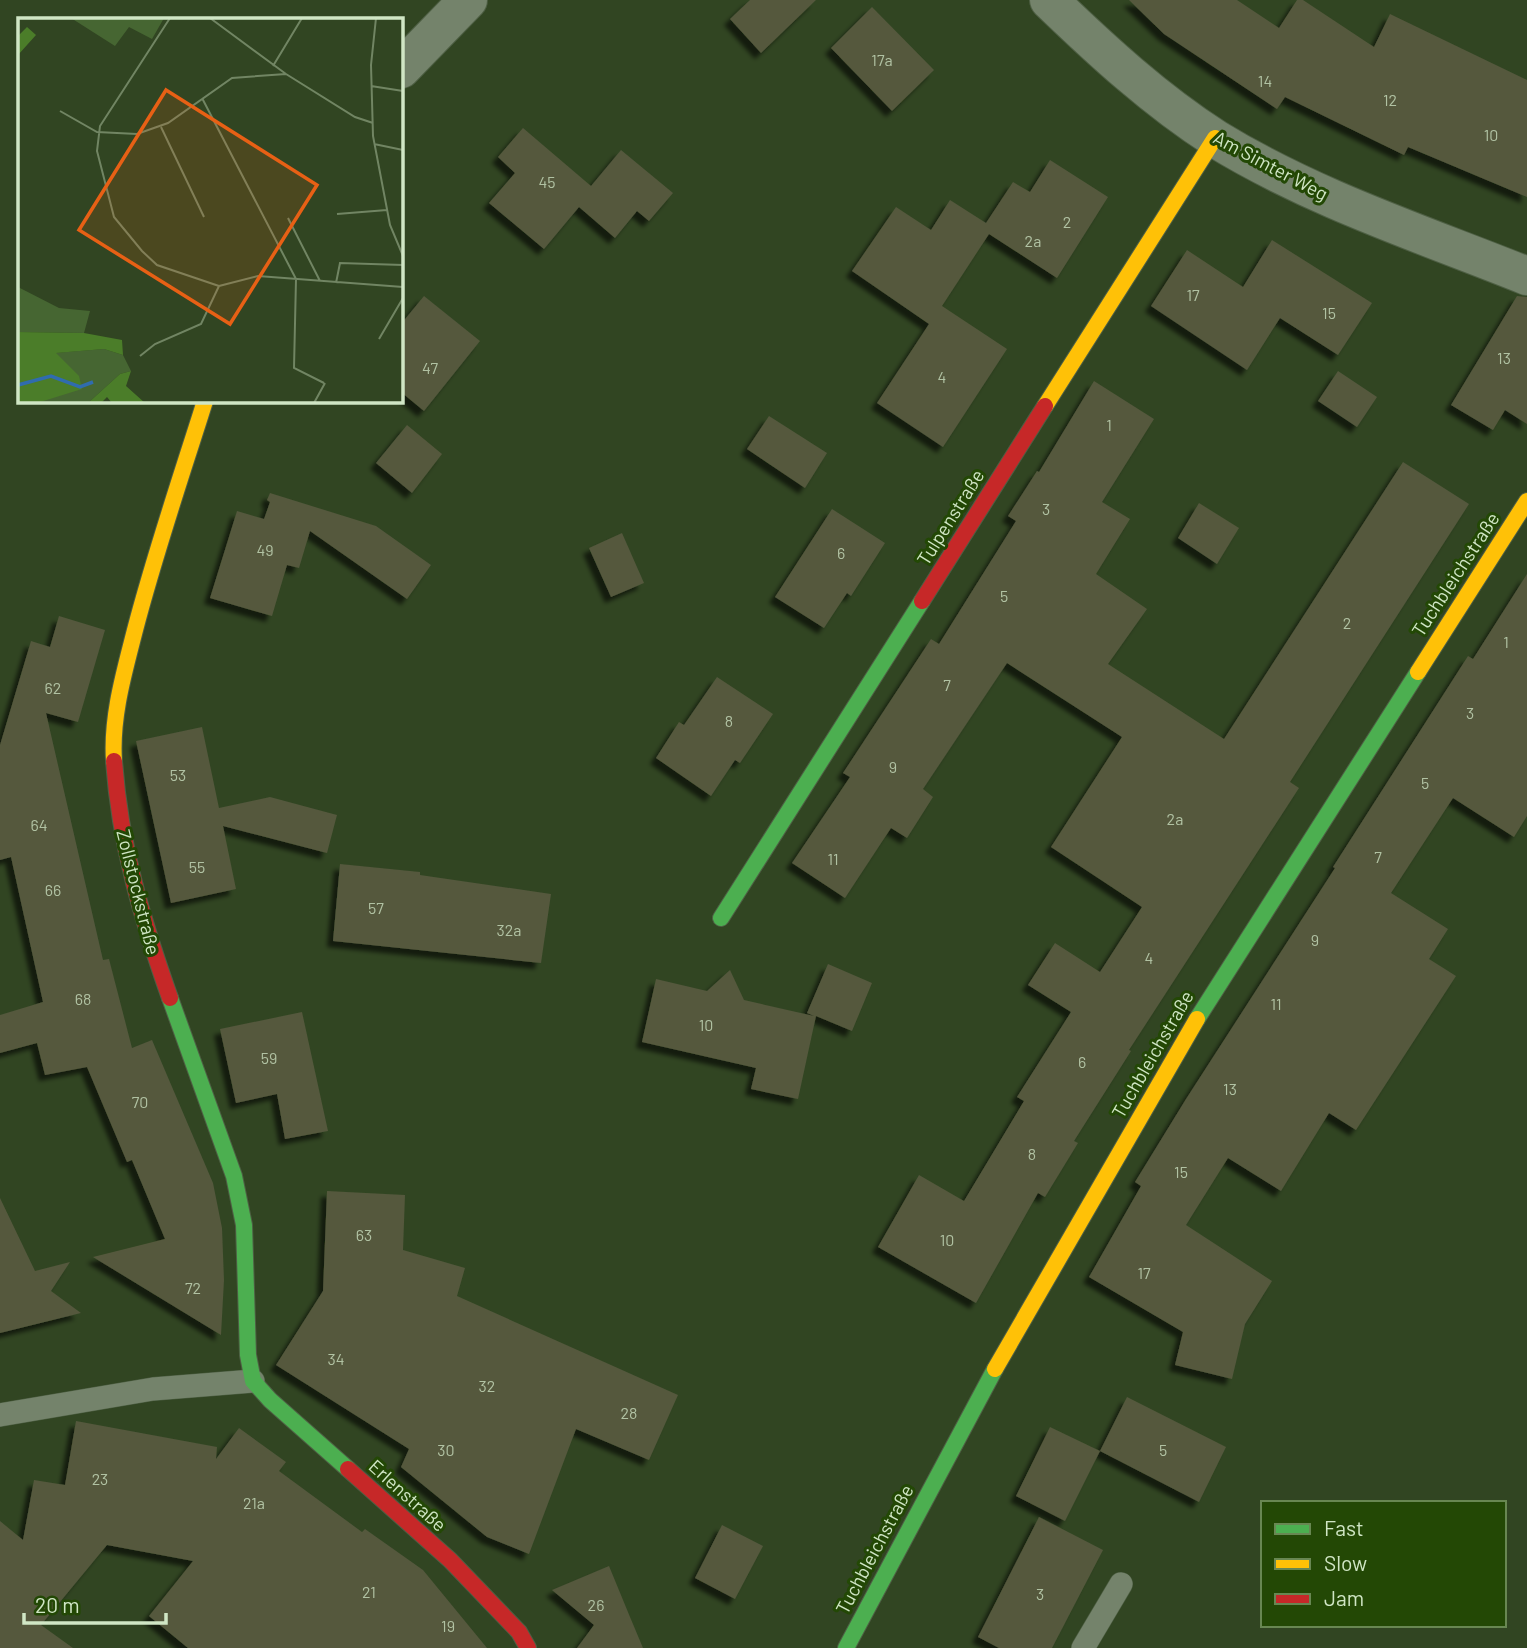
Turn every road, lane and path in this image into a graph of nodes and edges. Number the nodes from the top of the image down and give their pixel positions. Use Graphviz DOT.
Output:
graph roads {
  1 [pos="468,0"];
  2 [pos="1049,0"];
  3 [pos="402,68"];
  4 [pos="1215,138"];
  5 [pos="1527,276"];
  6 [pos="205,402"];
  7 [pos="1527,501"];
  8 [pos="721,918"];
  9 [pos="253,1381"];
  10 [pos="0,1415"];
  11 [pos="1121,1584"];
  12 [pos="528,1648"];
  13 [pos="846,1648"];
  14 [pos="1083,1648"];
  1 -- 3 [label="street"];
  2 -- 4 [label="street, Am Simter Weg"];
  4 -- 5 [label="street, Am Simter Weg"];
  4 -- 8 [label="street, Tulpenstraße"];
  6 -- 9 [label="street, Zollstockstraße"];
  7 -- 13 [label="street, Tuchbleichstraße"];
  9 -- 10 [label="lane"];
  9 -- 12 [label="street, Erlenstraße"];
  11 -- 14 [label="lane"];
}
